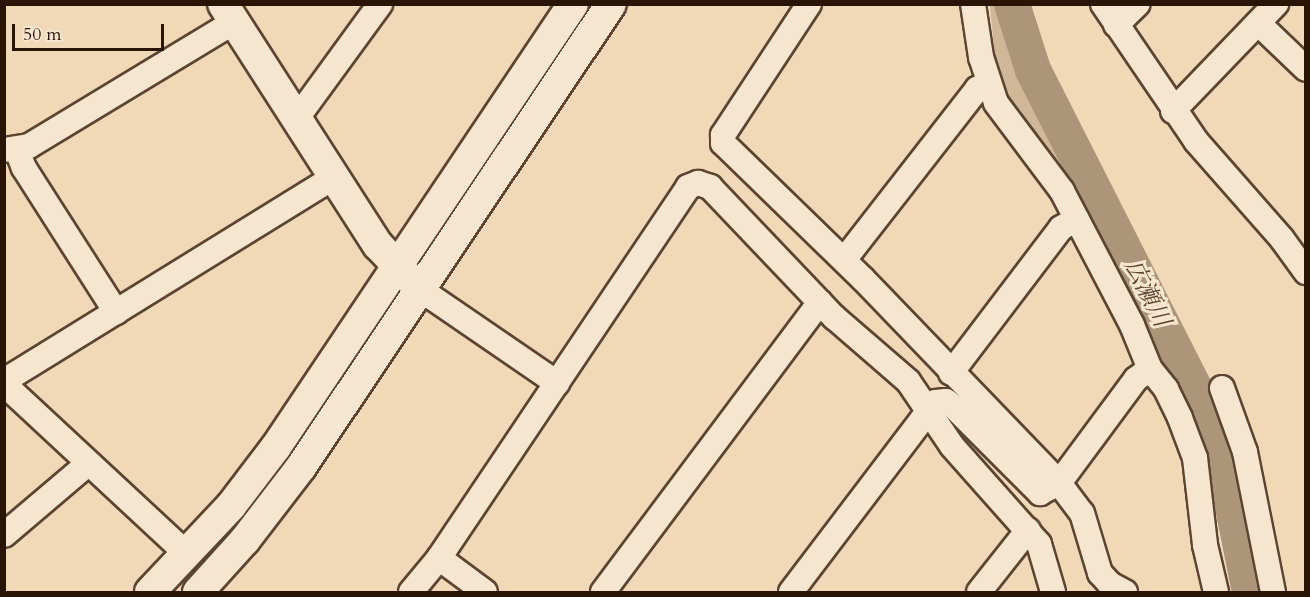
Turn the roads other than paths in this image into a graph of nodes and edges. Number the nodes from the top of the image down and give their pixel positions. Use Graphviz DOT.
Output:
graph roads {
  1 [pos="380,4"];
  2 [pos="573,4"];
  3 [pos="611,4"];
  4 [pos="809,4"];
  5 [pos="973,4"];
  6 [pos="1103,4"];
  7 [pos="1138,4"];
  8 [pos="1276,4"];
  9 [pos="228,13"];
  10 [pos="1258,23"];
  11 [pos="1116,25"];
  12 [pos="1305,69"];
  13 [pos="988,84"];
  14 [pos="1173,111"];
  15 [pos="297,118"];
  16 [pos="11,150"];
  17 [pos="334,177"];
  18 [pos="1077,219"];
  19 [pos="844,260"];
  20 [pos="398,267"];
  21 [pos="1305,272"];
  22 [pos="421,290"];
  23 [pos="820,302"];
  24 [pos="116,312"];
  25 [pos="1150,369"];
  26 [pos="951,373"];
  27 [pos="557,383"];
  28 [pos="5,384"];
  29 [pos="1222,387"];
  30 [pos="926,409"];
  31 [pos="89,463"];
  32 [pos="1059,483"];
  33 [pos="1028,530"];
  34 [pos="4,535"];
  35 [pos="188,555"];
  36 [pos="439,558"];
  37 [pos="213,588"];
  38 [pos="150,592"];
  39 [pos="411,592"];
  40 [pos="485,592"];
  41 [pos="603,592"];
  42 [pos="791,592"];
  43 [pos="979,592"];
  44 [pos="1053,592"];
  45 [pos="1125,592"];
  46 [pos="1216,592"];
  47 [pos="1273,592"];
  1 -- 15 [label="street"];
  2 -- 20 [label="street"];
  3 -- 22 [label="street"];
  4 -- 19 [label="street"];
  5 -- 13 [label="street"];
  6 -- 11 [label="street"];
  7 -- 11 [label="street"];
  8 -- 10 [label="street"];
  9 -- 15 [label="street"];
  9 -- 16 [label="street"];
  10 -- 12 [label="street"];
  10 -- 14 [label="street"];
  11 -- 14 [label="street"];
  13 -- 18 [label="street"];
  13 -- 19 [label="street"];
  14 -- 21 [label="street"];
  15 -- 17 [label="street"];
  16 -- 24 [label="street"];
  17 -- 20 [label="street"];
  17 -- 24 [label="street"];
  18 -- 25 [label="street"];
  18 -- 26 [label="street"];
  19 -- 26 [label="street"];
  20 -- 22 [label="street"];
  20 -- 35 [label="street"];
  22 -- 27 [label="street"];
  22 -- 37 [label="street"];
  23 -- 27 [label="street"];
  23 -- 30 [label="street"];
  23 -- 41 [label="street"];
  24 -- 28 [label="street"];
  25 -- 32 [label="street"];
  25 -- 46 [label="street"];
  26 -- 32 [label="street"];
  27 -- 36 [label="street"];
  28 -- 31 [label="street"];
  29 -- 47 [label="street"];
  30 -- 32 [label="street"];
  30 -- 33 [label="street"];
  30 -- 42 [label="street"];
  31 -- 34 [label="street"];
  31 -- 35 [label="street"];
  32 -- 45 [label="street"];
  33 -- 43 [label="street"];
  33 -- 44 [label="street"];
  35 -- 37 [label="street"];
  35 -- 38 [label="street"];
  36 -- 39 [label="street"];
  36 -- 40 [label="street"];
}
